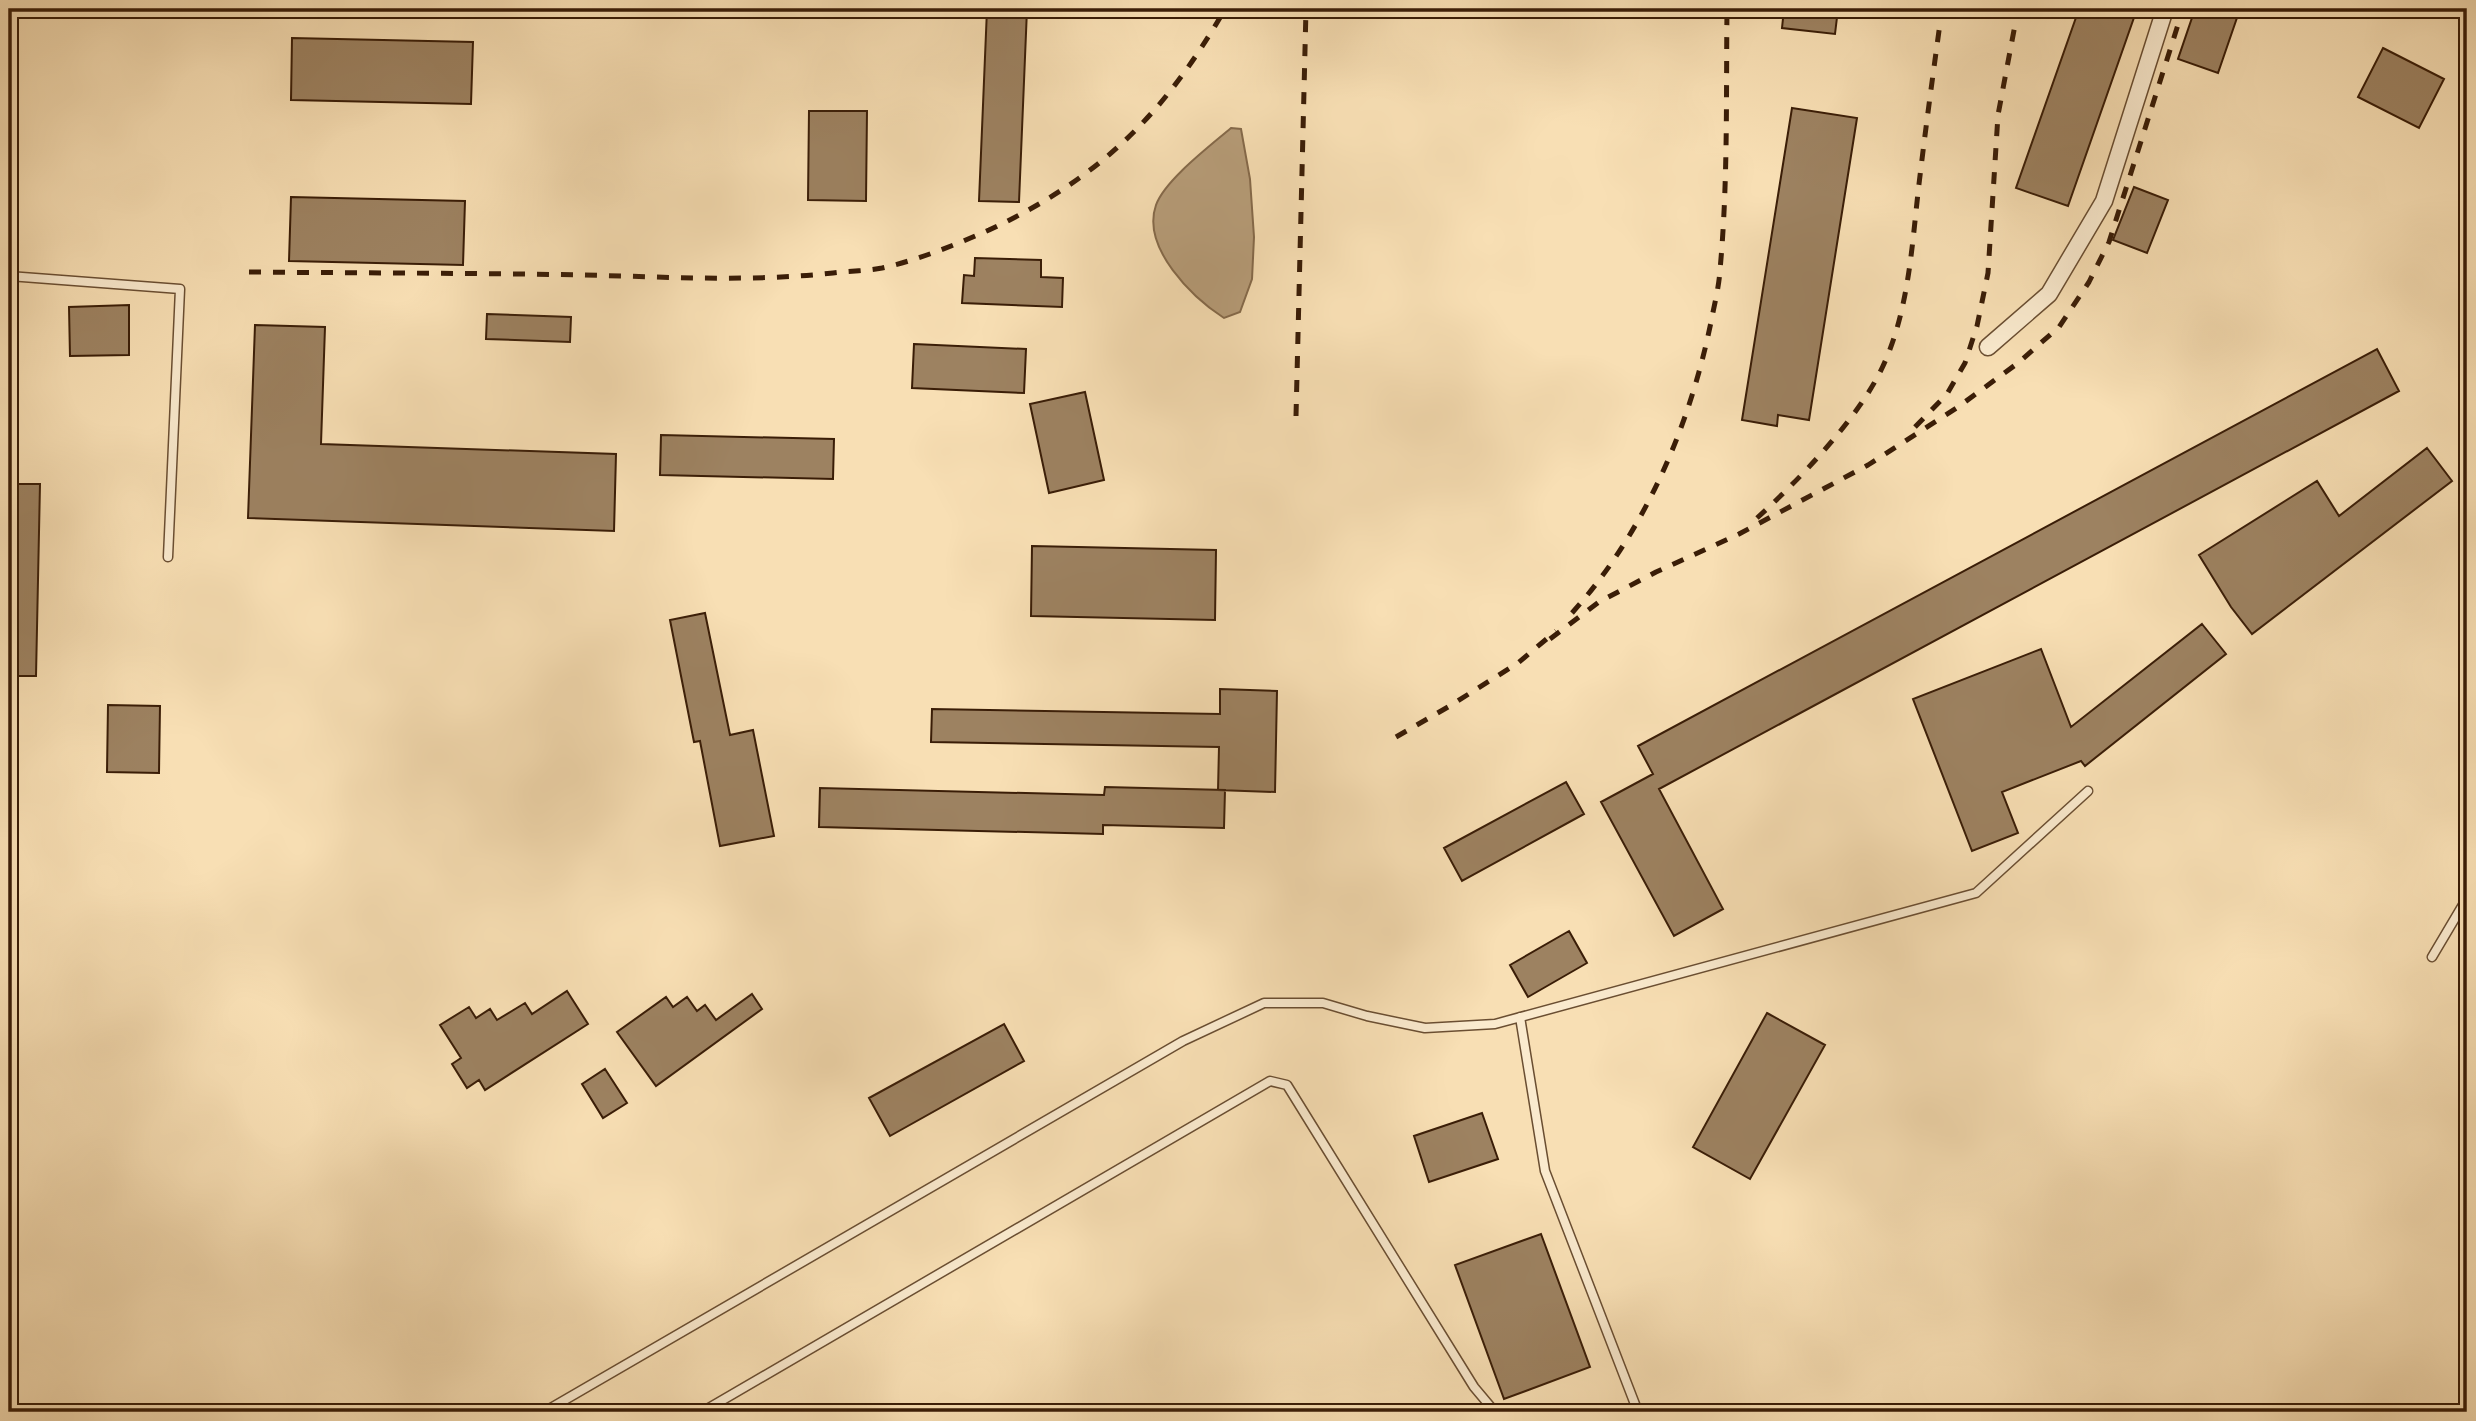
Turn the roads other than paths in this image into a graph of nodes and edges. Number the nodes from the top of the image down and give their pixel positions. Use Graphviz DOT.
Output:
graph roads {
  1 [pos="2165,9"];
  2 [pos="9,276"];
  3 [pos="1988,347"];
  4 [pos="168,557"];
  5 [pos="2088,791"];
  6 [pos="2467,898"];
  7 [pos="2432,957"];
  8 [pos="1520,1017"];
  9 [pos="544,1412"];
  10 [pos="702,1412"];
  11 [pos="1495,1412"];
  12 [pos="1638,1412"];
  1 -- 3 [label="street"];
  2 -- 4 [label="lane"];
  5 -- 8 [label="lane"];
  6 -- 7 [label="lane"];
  8 -- 9 [label="lane"];
  8 -- 12 [label="lane"];
  10 -- 11 [label="lane"];
}
